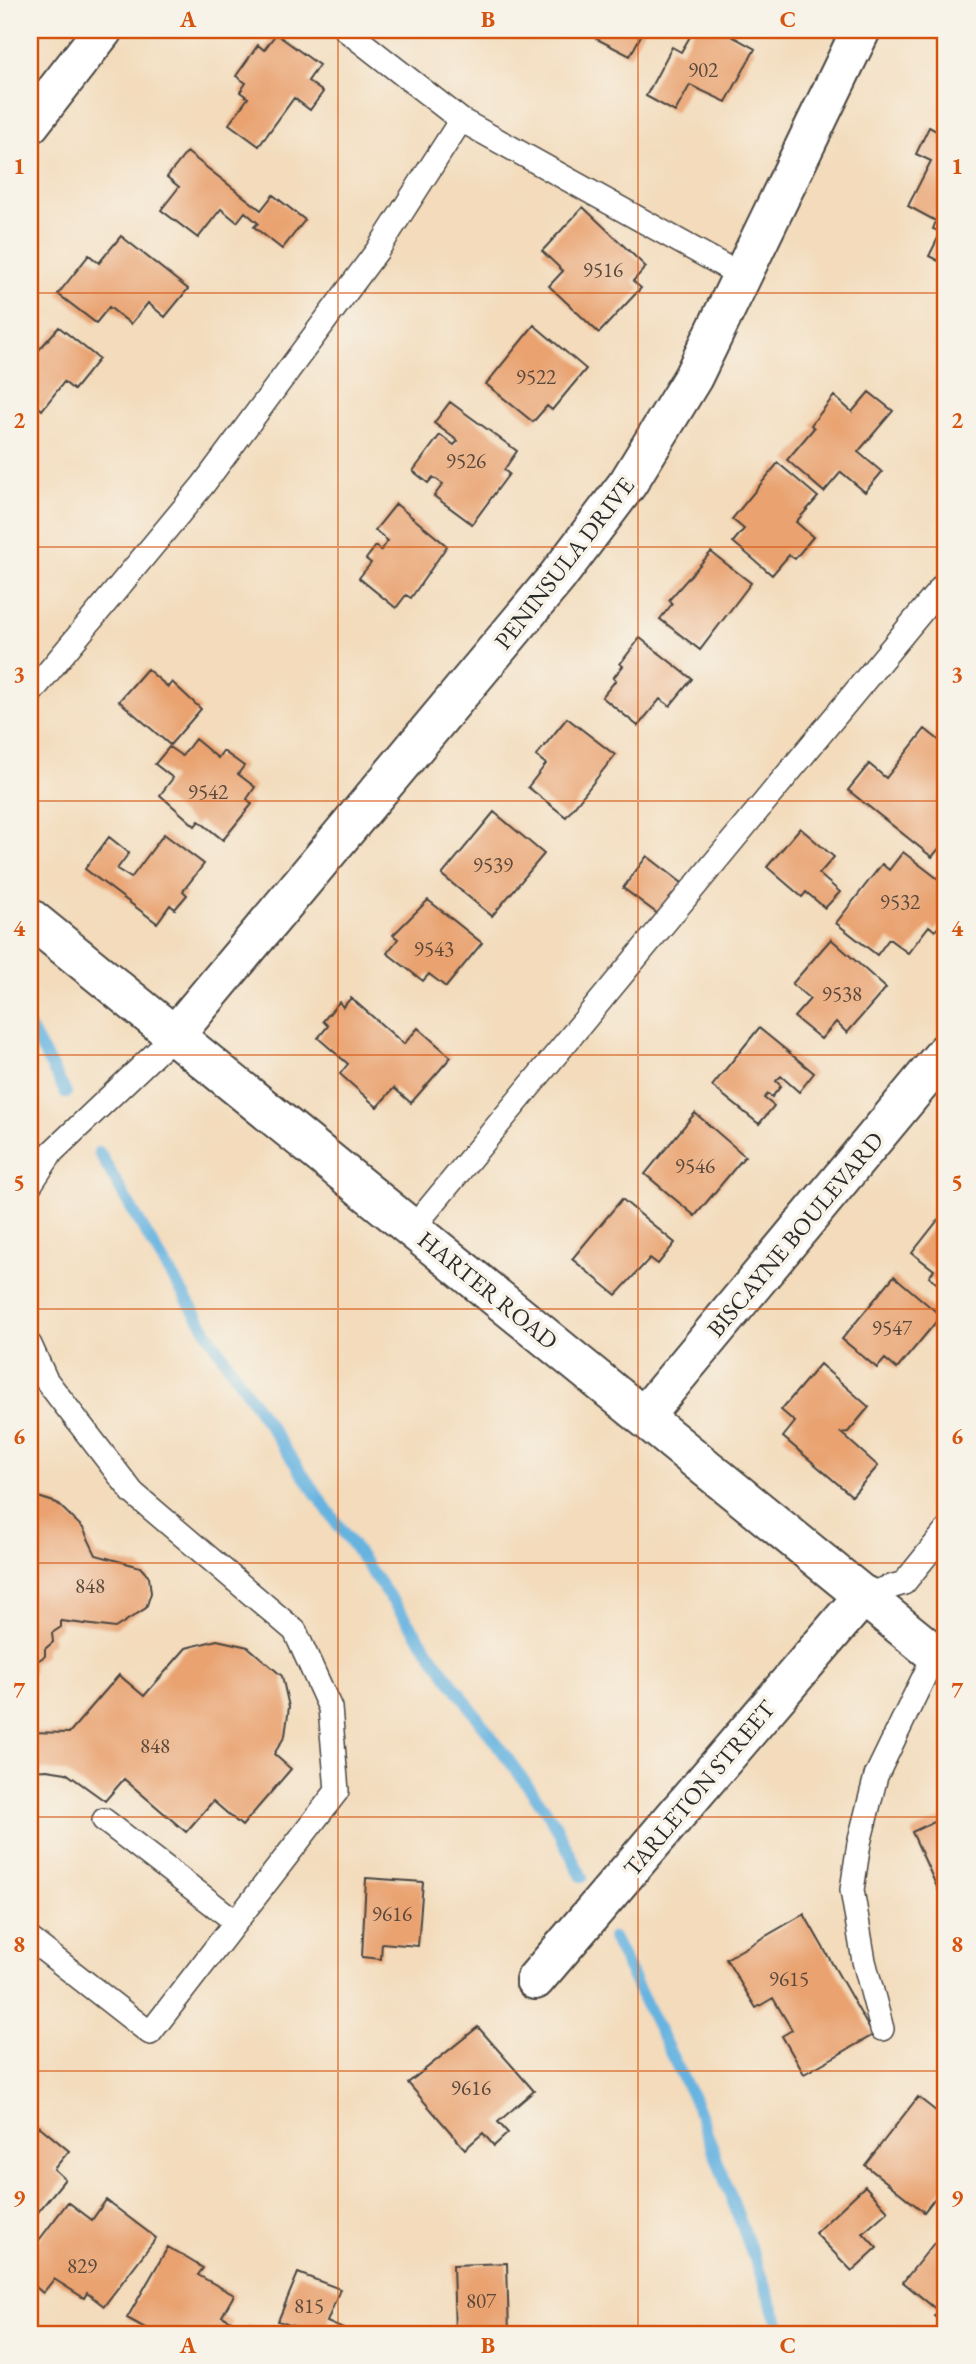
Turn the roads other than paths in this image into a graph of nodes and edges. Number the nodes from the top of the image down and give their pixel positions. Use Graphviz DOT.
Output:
graph roads {
  1 [pos="103,30"];
  2 [pos="345,30"];
  3 [pos="861,30"];
  4 [pos="461,120"];
  5 [pos="30,124"];
  6 [pos="742,276"];
  7 [pos="946,582"];
  8 [pos="30,694"];
  9 [pos="30,918"];
  10 [pos="174,1036"];
  11 [pos="946,1052"];
  12 [pos="30,1185"];
  13 [pos="412,1229"];
  14 [pos="30,1345"];
  15 [pos="644,1416"];
  16 [pos="946,1531"];
  17 [pos="864,1595"];
  18 [pos="941,1658"];
  19 [pos="104,1820"];
  20 [pos="236,1922"];
  21 [pos="30,1939"];
  22 [pos="535,1980"];
  23 [pos="882,2029"];
  1 -- 5 [label="street"];
  2 -- 4 [label="lane"];
  3 -- 6 [label="street, PENINSULA DRIVE"];
  4 -- 6 [label="lane"];
  4 -- 8 [label="lane"];
  6 -- 10 [label="street, PENINSULA DRIVE"];
  7 -- 13 [label="lane"];
  9 -- 10 [label="street, HARTER ROAD"];
  10 -- 12 [label="lane"];
  10 -- 13 [label="street, HARTER ROAD"];
  11 -- 15 [label="street, BISCAYNE BOULEVARD"];
  13 -- 15 [label="street, HARTER ROAD"];
  14 -- 20 [label="lane"];
  15 -- 17 [label="street, HARTER ROAD"];
  16 -- 17 [label="lane"];
  17 -- 18 [label="street, HARTER ROAD"];
  17 -- 22 [label="street, TARLETON STREET"];
  18 -- 23 [label="lane"];
  19 -- 20 [label="lane"];
  20 -- 21 [label="lane"];
}
